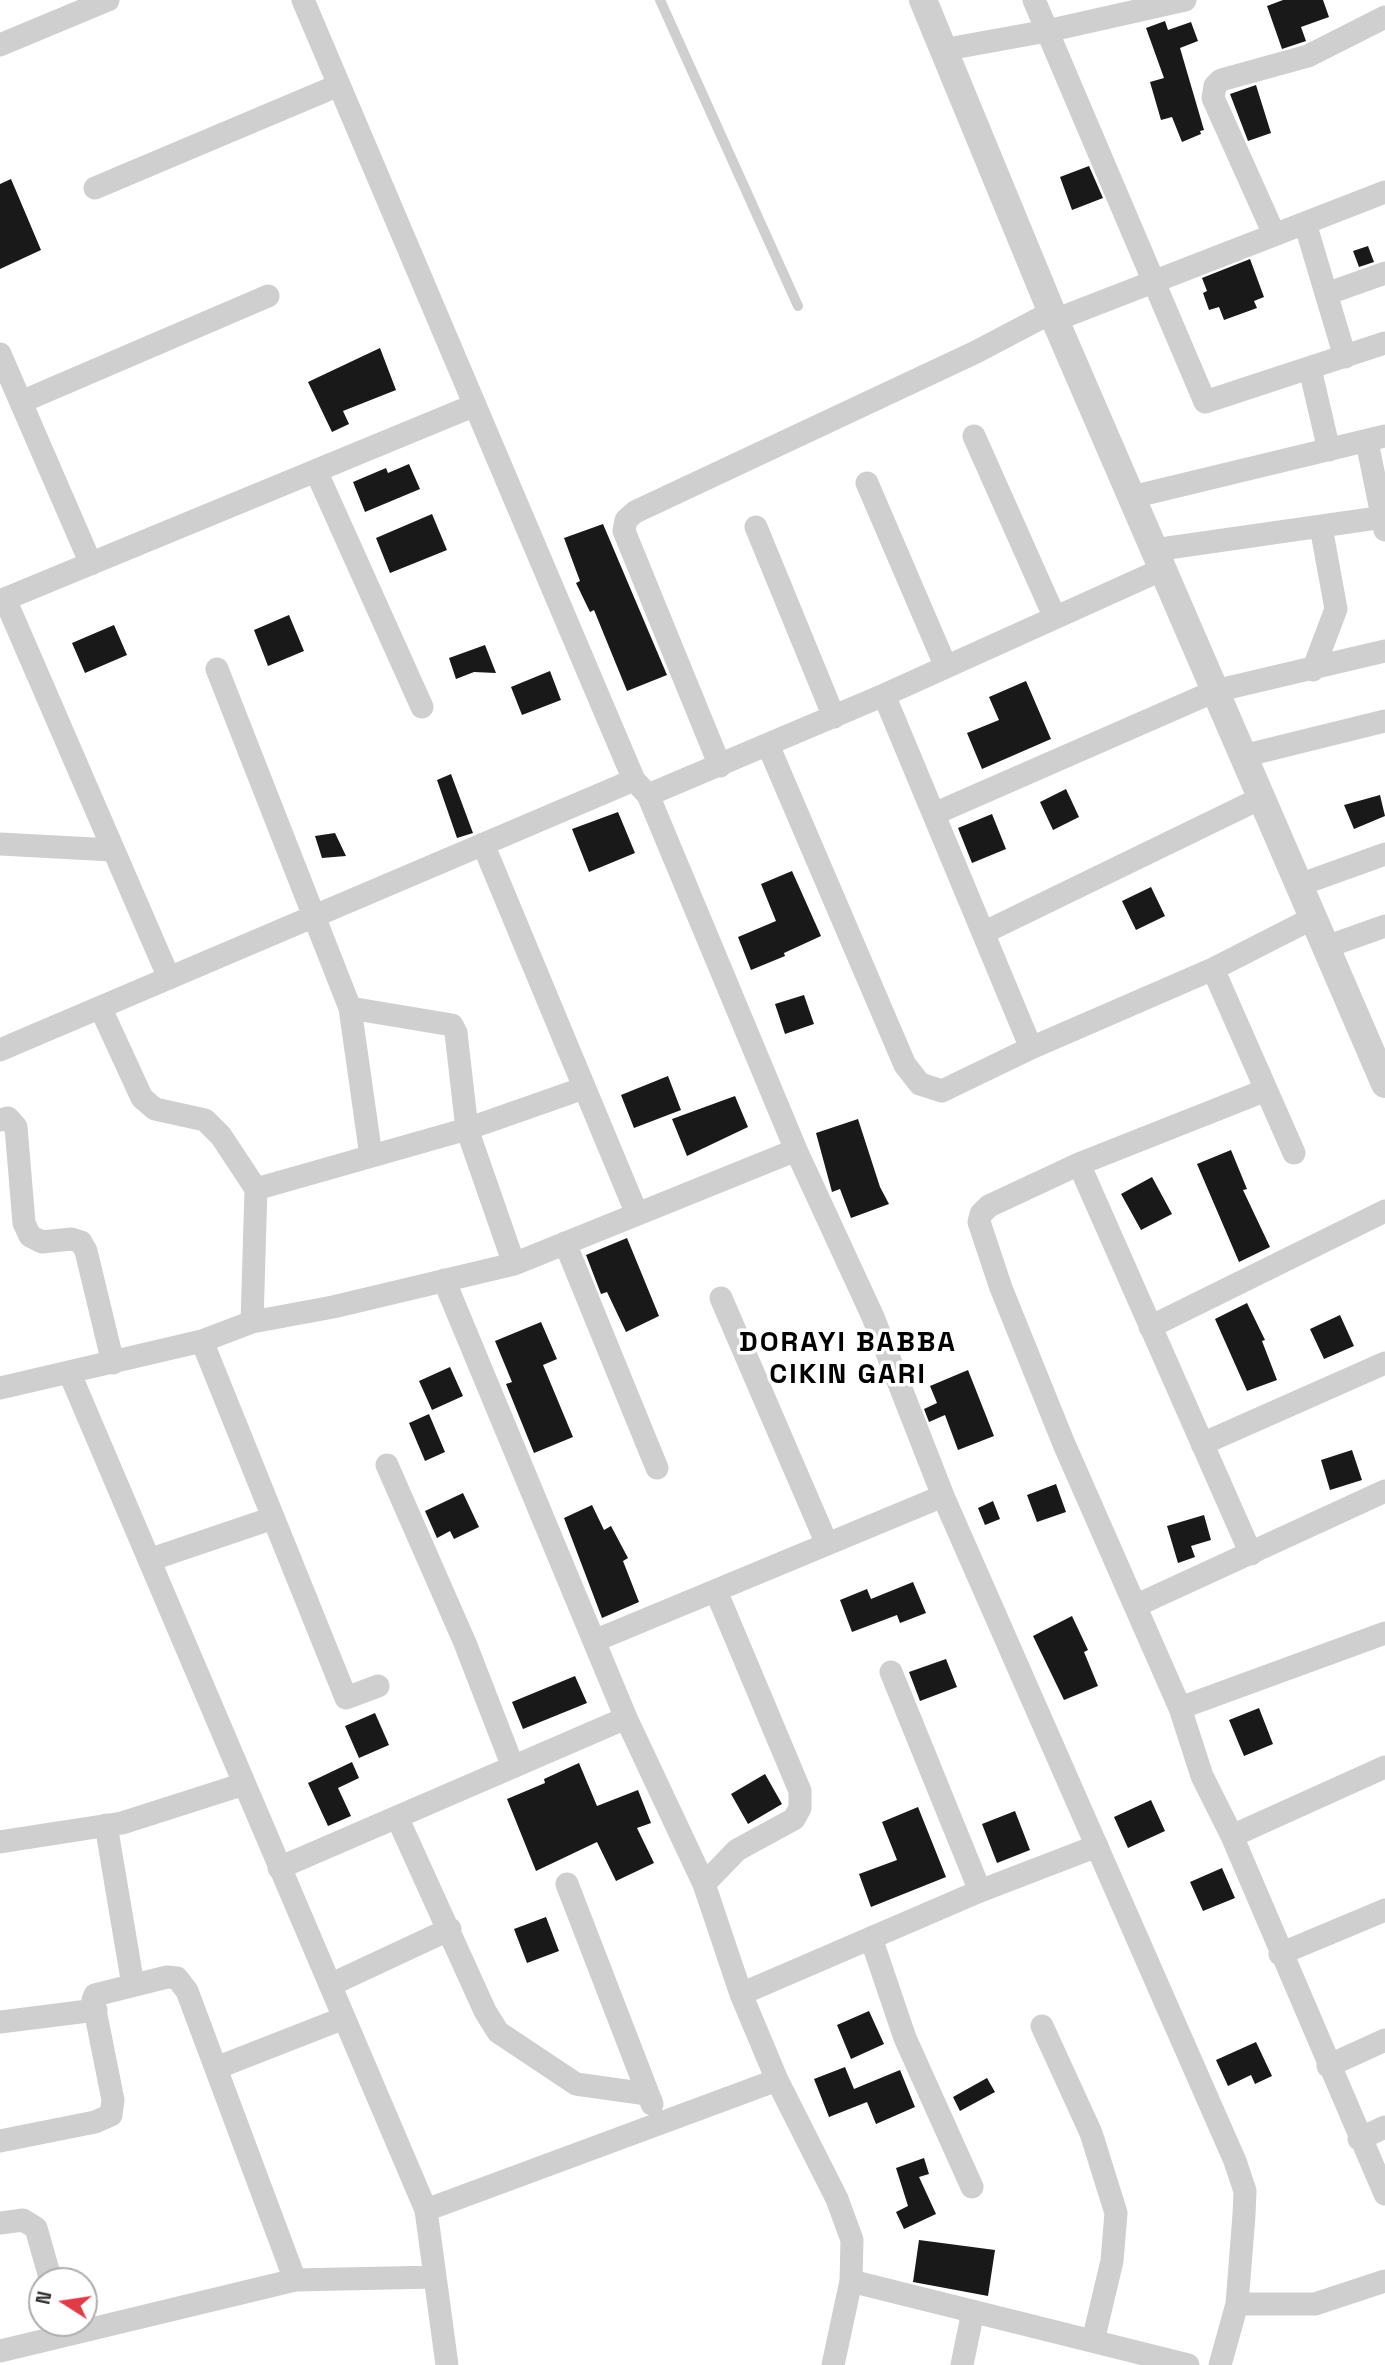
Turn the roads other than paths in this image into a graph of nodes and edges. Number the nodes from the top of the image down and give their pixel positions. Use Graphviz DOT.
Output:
graph roads {
  1 [pos="108,0"];
  2 [pos="303,0"];
  3 [pos="660,0"];
  4 [pos="923,0"];
  5 [pos="1034,0"];
  6 [pos="1185,0"];
  7 [pos="1124,7"];
  8 [pos="1385,17"];
  9 [pos="1047,31"];
  10 [pos="0,45"];
  11 [pos="942,50"];
  12 [pos="339,85"];
  13 [pos="95,188"];
  14 [pos="1385,192"];
  15 [pos="1305,223"];
  16 [pos="1274,234"];
  17 [pos="1385,273"];
  18 [pos="1155,282"];
  19 [pos="1326,293"];
  20 [pos="268,296"];
  21 [pos="798,306"];
  22 [pos="1054,316"];
  23 [pos="1385,343"];
  24 [pos="0,354"];
  25 [pos="1345,357"];
  26 [pos="1310,369"];
  27 [pos="21,402"];
  28 [pos="475,405"];
  29 [pos="974,436"];
  30 [pos="1376,439"];
  31 [pos="1329,450"];
  32 [pos="316,471"];
  33 [pos="867,483"];
  34 [pos="1132,496"];
  35 [pos="1383,522"];
  36 [pos="756,527"];
  37 [pos="1321,527"];
  38 [pos="1159,559"];
  39 [pos="91,564"];
  40 [pos="2,600"];
  41 [pos="1055,618"];
  42 [pos="1385,651"];
  43 [pos="946,667"];
  44 [pos="217,669"];
  45 [pos="1313,670"];
  46 [pos="1215,691"];
  47 [pos="884,695"];
  48 [pos="422,707"];
  49 [pos="834,717"];
  50 [pos="1385,721"];
  51 [pos="768,745"];
  52 [pos="1243,756"];
  53 [pos="720,766"];
  54 [pos="641,787"];
  55 [pos="1261,798"];
  56 [pos="934,814"];
  57 [pos="0,844"];
  58 [pos="483,844"];
  59 [pos="112,850"];
  60 [pos="1385,854"];
  61 [pos="1299,885"];
  62 [pos="314,916"];
  63 [pos="1313,918"];
  64 [pos="1385,926"];
  65 [pos="983,933"];
  66 [pos="1326,947"];
  67 [pos="1213,968"];
  68 [pos="169,978"];
  69 [pos="350,1008"];
  70 [pos="101,1009"];
  71 [pos="1031,1048"];
  72 [pos="0,1050"];
  73 [pos="1385,1084"];
  74 [pos="584,1088"];
  75 [pos="1266,1090"];
  76 [pos="0,1120"];
  77 [pos="467,1129"];
  78 [pos="796,1150"];
  79 [pos="1294,1153"];
  80 [pos="371,1156"];
  81 [pos="1079,1164"];
  82 [pos="256,1189"];
  83 [pos="1385,1211"];
  84 [pos="637,1214"];
  85 [pos="565,1243"];
  86 [pos="514,1264"];
  87 [pos="443,1280"];
  88 [pos="721,1298"];
  89 [pos="252,1322"];
  90 [pos="1150,1327"];
  91 [pos="202,1341"];
  92 [pos="113,1363"];
  93 [pos="1385,1363"];
  94 [pos="70,1374"];
  95 [pos="0,1388"];
  96 [pos="1202,1444"];
  97 [pos="387,1465"];
  98 [pos="657,1468"];
  99 [pos="1385,1491"];
  100 [pos="943,1496"];
  101 [pos="273,1518"];
  102 [pos="827,1544"];
  103 [pos="1251,1554"];
  104 [pos="149,1560"];
  105 [pos="716,1591"];
  106 [pos="1135,1606"];
  107 [pos="1385,1633"];
  108 [pos="594,1642"];
  109 [pos="891,1672"];
  110 [pos="378,1686"];
  111 [pos="1180,1708"];
  112 [pos="626,1718"];
  113 [pos="513,1767"];
  114 [pos="1385,1767"];
  115 [pos="244,1784"];
  116 [pos="397,1817"];
  117 [pos="106,1825"];
  118 [pos="1232,1836"];
  119 [pos="0,1842"];
  120 [pos="1097,1846"];
  121 [pos="279,1868"];
  122 [pos="567,1884"];
  123 [pos="704,1884"];
  124 [pos="980,1891"];
  125 [pos="1385,1910"];
  126 [pos="450,1930"];
  127 [pos="871,1938"];
  128 [pos="1280,1954"];
  129 [pos="133,1985"];
  130 [pos="330,1985"];
  131 [pos="741,1994"];
  132 [pos="96,2010"];
  133 [pos="344,2018"];
  134 [pos="0,2022"];
  135 [pos="1042,2026"];
  136 [pos="1385,2040"];
  137 [pos="1328,2066"];
  138 [pos="216,2068"];
  139 [pos="777,2080"];
  140 [pos="647,2094"];
  141 [pos="662,2122"];
  142 [pos="1385,2127"];
  143 [pos="1359,2138"];
  144 [pos="0,2141"];
  145 [pos="972,2187"];
  146 [pos="1385,2194"];
  147 [pos="426,2210"];
  148 [pos="0,2223"];
  149 [pos="47,2267"];
  150 [pos="435,2277"];
  151 [pos="295,2280"];
  152 [pos="851,2281"];
  153 [pos="1385,2281"];
  154 [pos="1237,2304"];
  155 [pos="973,2311"];
  156 [pos="98,2322"];
  157 [pos="41,2337"];
  158 [pos="1093,2341"];
  159 [pos="0,2351"];
  160 [pos="447,2365"];
  161 [pos="833,2365"];
  162 [pos="962,2365"];
  163 [pos="1188,2365"];
  164 [pos="1220,2365"];
  1 -- 10 [label="street"];
  2 -- 12 [label="street"];
  3 -- 21 [label="lane"];
  4 -- 11 [label="street"];
  5 -- 9 [label="street"];
  6 -- 7 [label="street"];
  7 -- 9 [label="street"];
  8 -- 16 [label="street"];
  9 -- 11 [label="street"];
  9 -- 18 [label="street"];
  11 -- 22 [label="street"];
  12 -- 13 [label="street"];
  12 -- 28 [label="street"];
  14 -- 15 [label="street"];
  15 -- 16 [label="street"];
  15 -- 19 [label="street"];
  16 -- 18 [label="street"];
  17 -- 19 [label="street"];
  18 -- 22 [label="street"];
  18 -- 26 [label="street"];
  19 -- 25 [label="street"];
  20 -- 27 [label="street"];
  22 -- 34 [label="street"];
  22 -- 53 [label="street"];
  23 -- 25 [label="street"];
  24 -- 27 [label="street"];
  25 -- 26 [label="street"];
  26 -- 31 [label="street"];
  27 -- 39 [label="street"];
  28 -- 32 [label="street"];
  28 -- 54 [label="street"];
  29 -- 41 [label="street"];
  30 -- 31 [label="street"];
  30 -- 35 [label="street"];
  31 -- 34 [label="street"];
  32 -- 39 [label="street"];
  32 -- 48 [label="street"];
  33 -- 43 [label="street"];
  34 -- 38 [label="street"];
  35 -- 37 [label="street"];
  36 -- 49 [label="street"];
  37 -- 38 [label="street"];
  37 -- 45 [label="street"];
  38 -- 41 [label="street"];
  38 -- 46 [label="street"];
  39 -- 40 [label="street"];
  40 -- 59 [label="street"];
  41 -- 43 [label="street"];
  42 -- 45 [label="street"];
  43 -- 47 [label="street"];
  44 -- 62 [label="street"];
  45 -- 46 [label="street"];
  46 -- 52 [label="street"];
  46 -- 56 [label="street"];
  47 -- 49 [label="street"];
  47 -- 56 [label="street"];
  49 -- 51 [label="street"];
  50 -- 52 [label="street"];
  51 -- 53 [label="street"];
  51 -- 71 [label="street"];
  52 -- 55 [label="street"];
  53 -- 54 [label="street"];
  54 -- 58 [label="street"];
  54 -- 78 [label="street"];
  55 -- 61 [label="street"];
  55 -- 65 [label="street"];
  56 -- 65 [label="street"];
  57 -- 59 [label="street"];
  58 -- 62 [label="street"];
  58 -- 74 [label="street"];
  59 -- 68 [label="street"];
  60 -- 61 [label="street"];
  61 -- 63 [label="street"];
  62 -- 68 [label="street"];
  62 -- 69 [label="street"];
  63 -- 66 [label="street"];
  63 -- 67 [label="street"];
  64 -- 66 [label="street"];
  65 -- 71 [label="street"];
  66 -- 73 [label="street"];
  67 -- 71 [label="street"];
  67 -- 75 [label="street"];
  68 -- 70 [label="street"];
  69 -- 77 [label="street"];
  69 -- 80 [label="street"];
  70 -- 72 [label="street"];
  70 -- 82 [label="street"];
  74 -- 77 [label="street"];
  74 -- 84 [label="street"];
  75 -- 79 [label="street"];
  75 -- 81 [label="street"];
  76 -- 92 [label="street"];
  77 -- 80 [label="street"];
  77 -- 86 [label="street"];
  78 -- 84 [label="street"];
  78 -- 100 [label="street"];
  80 -- 82 [label="street"];
  81 -- 90 [label="street"];
  81 -- 106 [label="street"];
  82 -- 89 [label="street"];
  83 -- 90 [label="street"];
  84 -- 85 [label="street"];
  85 -- 86 [label="street"];
  85 -- 98 [label="street"];
  86 -- 87 [label="street"];
  87 -- 89 [label="street"];
  87 -- 108 [label="street"];
  88 -- 102 [label="street"];
  89 -- 91 [label="street"];
  90 -- 96 [label="street"];
  91 -- 92 [label="street"];
  91 -- 101 [label="street"];
  92 -- 94 [label="street"];
  93 -- 96 [label="street"];
  94 -- 95 [label="street"];
  94 -- 104 [label="street"];
  96 -- 103 [label="street"];
  97 -- 113 [label="street"];
  99 -- 103 [label="street"];
  100 -- 102 [label="street"];
  100 -- 120 [label="street"];
  101 -- 104 [label="street"];
  101 -- 110 [label="street"];
  102 -- 105 [label="street"];
  103 -- 106 [label="street"];
  104 -- 115 [label="street"];
  105 -- 108 [label="street"];
  105 -- 123 [label="street"];
  106 -- 111 [label="street"];
  107 -- 111 [label="street"];
  108 -- 112 [label="street"];
  109 -- 124 [label="street"];
  111 -- 118 [label="street"];
  112 -- 113 [label="street"];
  112 -- 123 [label="street"];
  113 -- 116 [label="street"];
  114 -- 118 [label="street"];
  115 -- 117 [label="street"];
  115 -- 121 [label="street"];
  116 -- 121 [label="street"];
  116 -- 126 [label="street"];
  117 -- 119 [label="street"];
  117 -- 129 [label="street"];
  118 -- 128 [label="street"];
  120 -- 124 [label="street"];
  120 -- 154 [label="street"];
  121 -- 130 [label="street"];
  122 -- 140 [label="street"];
  123 -- 131 [label="street"];
  124 -- 127 [label="street"];
  125 -- 128 [label="street"];
  126 -- 130 [label="street"];
  126 -- 140 [label="street"];
  127 -- 131 [label="street"];
  127 -- 145 [label="street"];
  128 -- 137 [label="street"];
  129 -- 132 [label="street"];
  129 -- 138 [label="street"];
  130 -- 133 [label="street"];
  131 -- 139 [label="street"];
  132 -- 134 [label="street"];
  132 -- 144 [label="street"];
  133 -- 138 [label="street"];
  133 -- 147 [label="street"];
  135 -- 158 [label="street"];
  136 -- 137 [label="street"];
  137 -- 143 [label="street"];
  138 -- 151 [label="street"];
  139 -- 141 [label="street"];
  139 -- 152 [label="street"];
  140 -- 141 [label="street"];
  141 -- 147 [label="street"];
  142 -- 143 [label="street"];
  143 -- 146 [label="street"];
  147 -- 150 [label="street"];
  148 -- 149 [label="street"];
  150 -- 151 [label="street"];
  150 -- 160 [label="street"];
  151 -- 156 [label="street"];
  152 -- 155 [label="street"];
  152 -- 161 [label="street"];
  153 -- 154 [label="street"];
  154 -- 164 [label="street"];
  155 -- 158 [label="street"];
  155 -- 162 [label="street"];
  157 -- 159 [label="street"];
  158 -- 163 [label="street"];
}
